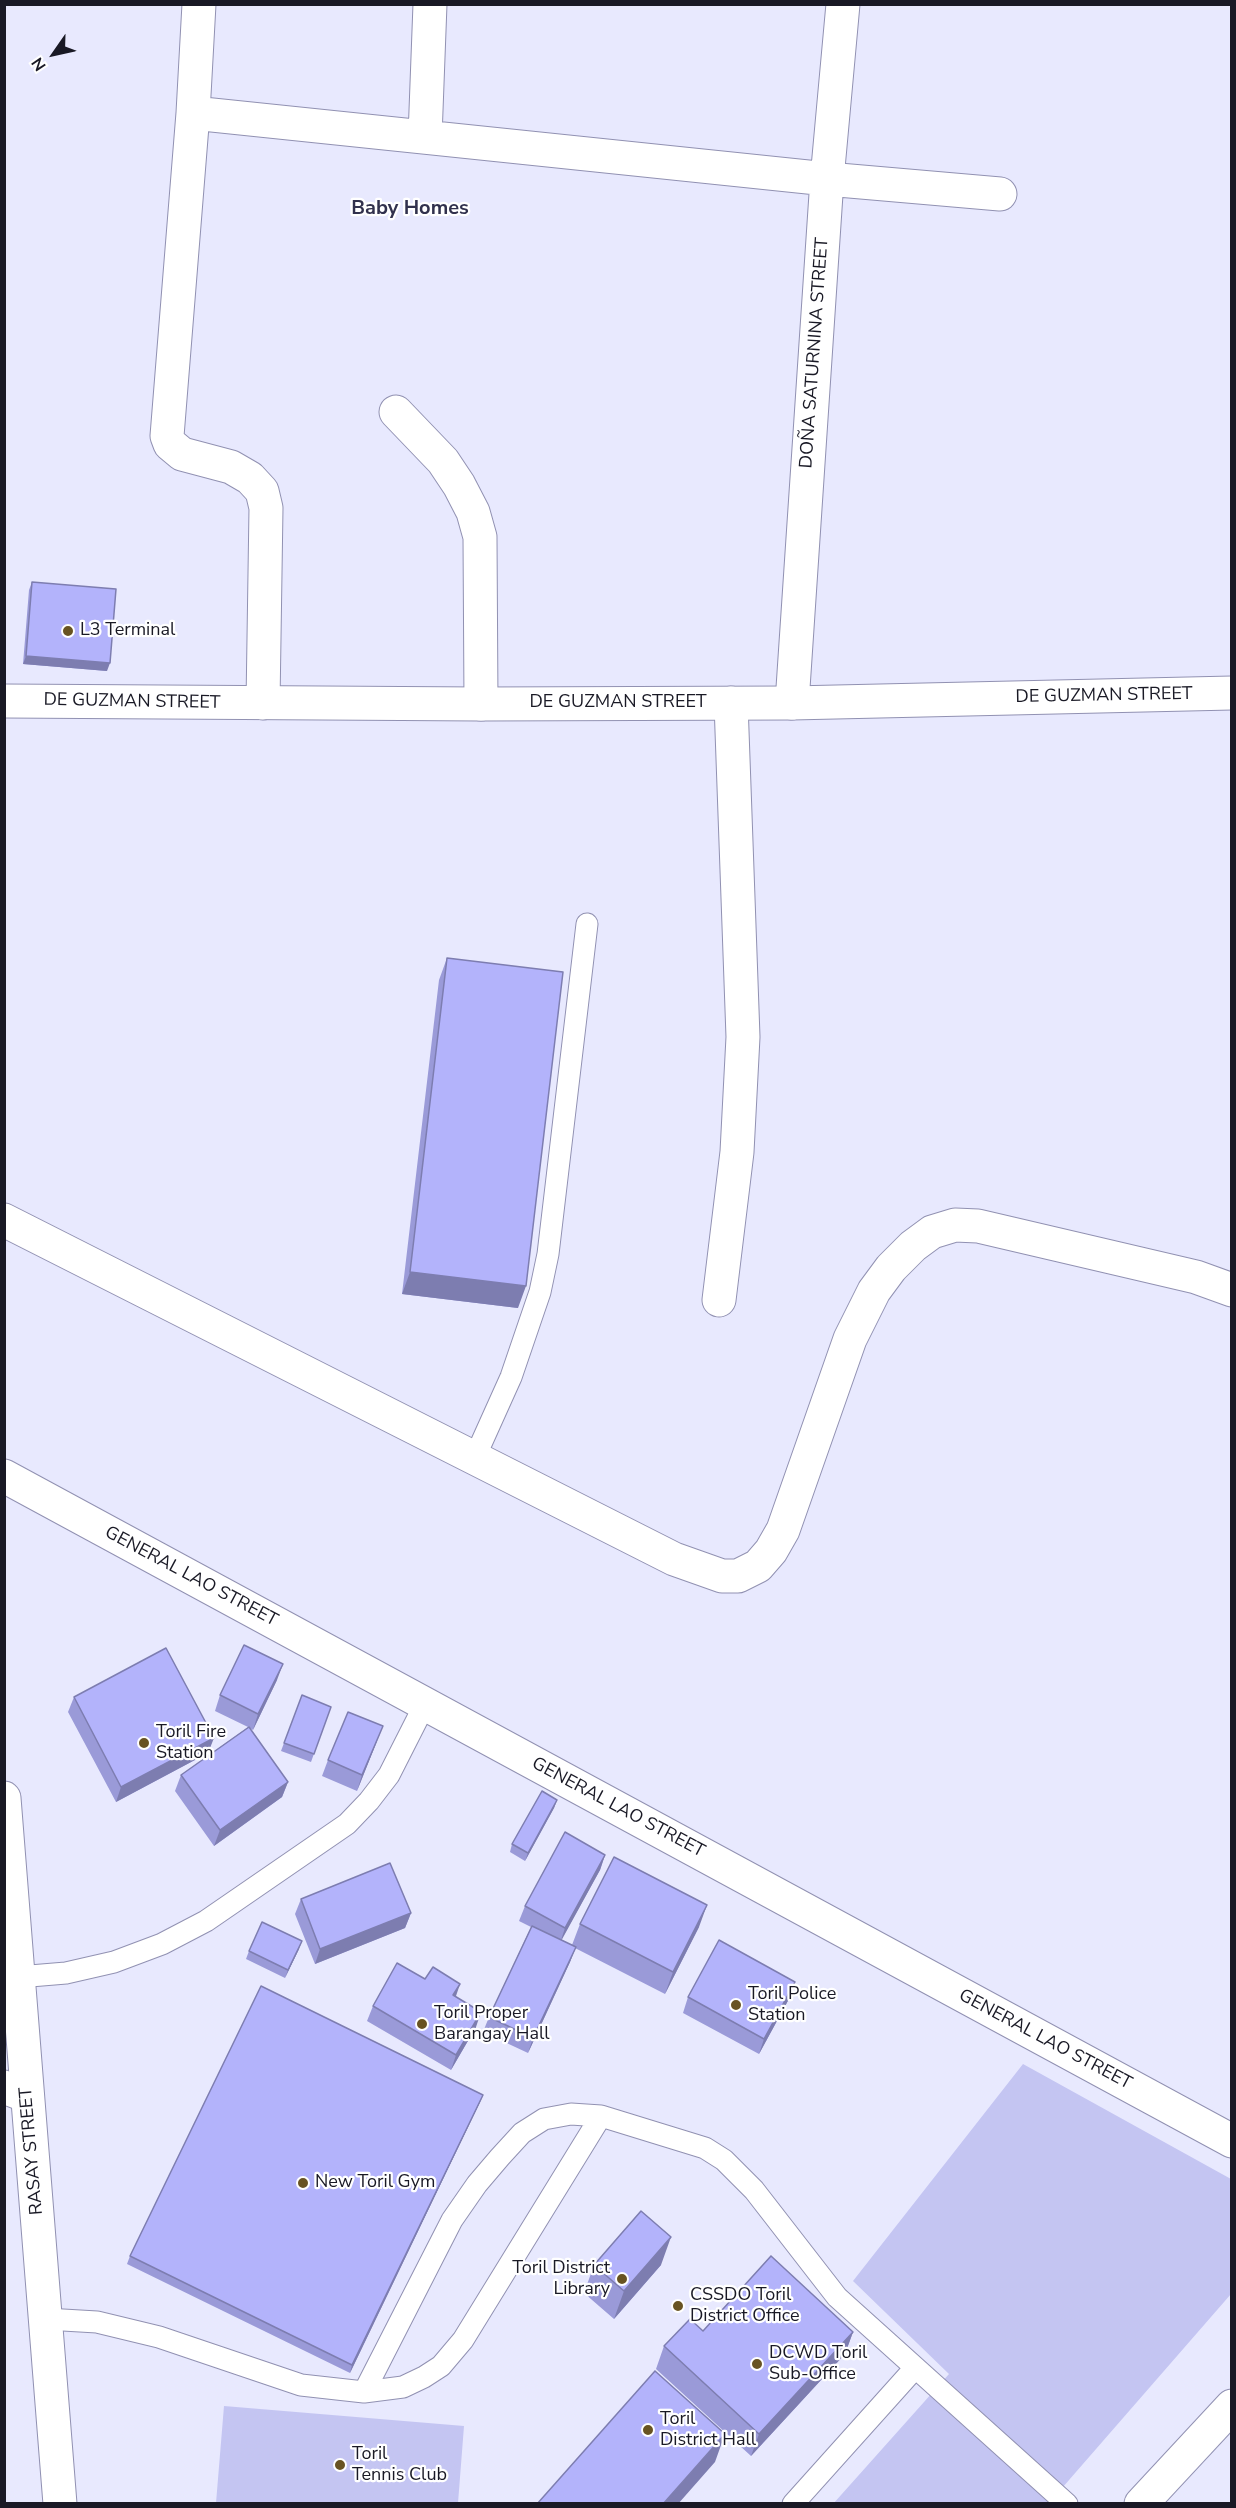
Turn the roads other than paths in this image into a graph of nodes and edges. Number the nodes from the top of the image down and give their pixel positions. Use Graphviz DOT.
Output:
graph roads {
  1 [pos="199,4"];
  2 [pos="430,4"];
  3 [pos="843,4"];
  4 [pos="193,113"];
  5 [pos="425,137"];
  6 [pos="827,179"];
  7 [pos="1000,194"];
  8 [pos="396,412"];
  9 [pos="1232,693"];
  10 [pos="4,701"];
  11 [pos="263,703"];
  12 [pos="730,703"];
  13 [pos="792,703"];
  14 [pos="482,704"];
  15 [pos="587,924"];
  16 [pos="4,1220"];
  17 [pos="1232,1290"];
  18 [pos="719,1300"];
  19 [pos="475,1456"];
  20 [pos="4,1476"];
  21 [pos="425,1704"];
  22 [pos="4,1798"];
  23 [pos="18,1977"];
  24 [pos="16,2091"];
  25 [pos="602,2116"];
  26 [pos="1232,2141"];
  27 [pos="46,2319"];
  28 [pos="915,2368"];
  29 [pos="364,2392"];
  30 [pos="1232,2406"];
  31 [pos="60,2504"];
  32 [pos="793,2504"];
  33 [pos="1067,2504"];
  34 [pos="1141,2504"];
  1 -- 4 [label="street"];
  2 -- 5 [label="street"];
  3 -- 6 [label="street, DOÑA SATURNINA STREET"];
  4 -- 5 [label="street"];
  4 -- 11 [label="street"];
  5 -- 6 [label="street"];
  6 -- 7 [label="street"];
  6 -- 13 [label="street, DOÑA SATURNINA STREET"];
  8 -- 14 [label="street"];
  9 -- 13 [label="street, DE GUZMAN STREET"];
  10 -- 11 [label="street, DE GUZMAN STREET"];
  11 -- 14 [label="street, DE GUZMAN STREET"];
  12 -- 13 [label="street, DE GUZMAN STREET"];
  12 -- 14 [label="street, DE GUZMAN STREET"];
  12 -- 18 [label="street"];
  15 -- 19 [label="lane"];
  16 -- 19 [label="street"];
  17 -- 19 [label="street"];
  20 -- 21 [label="street, GENERAL LAO STREET"];
  21 -- 23 [label="lane"];
  21 -- 26 [label="street, GENERAL LAO STREET"];
  22 -- 23 [label="street, RASAY STREET"];
  23 -- 24 [label="street, RASAY STREET"];
  24 -- 27 [label="street, RASAY STREET"];
  25 -- 28 [label="lane"];
  25 -- 29 [label="lane"];
  25 -- 29 [label="lane"];
  27 -- 29 [label="lane"];
  27 -- 31 [label="street, RASAY STREET"];
  28 -- 32 [label="lane"];
  28 -- 33 [label="lane"];
  30 -- 34 [label="street"];
}
